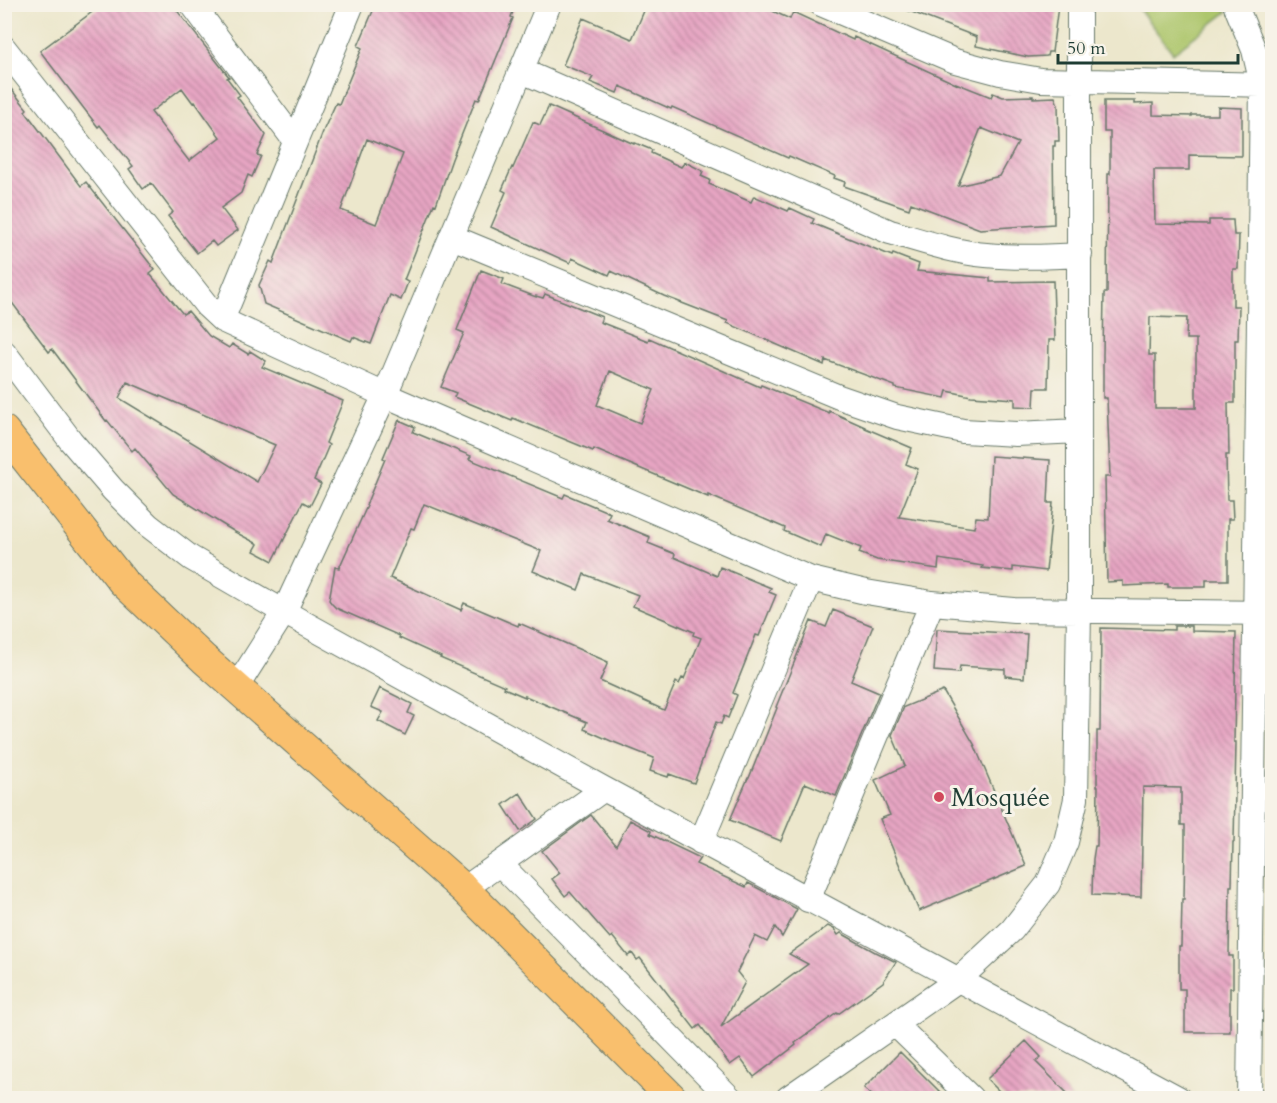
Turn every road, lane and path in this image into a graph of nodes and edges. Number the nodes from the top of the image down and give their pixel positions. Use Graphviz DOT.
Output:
graph roads {
  1 [pos="192,4"];
  2 [pos="352,4"];
  3 [pos="549,4"];
  4 [pos="821,4"];
  5 [pos="1079,4"];
  6 [pos="1235,4"];
  7 [pos="4,48"];
  8 [pos="522,70"];
  9 [pos="1080,81"];
  10 [pos="1267,84"];
  11 [pos="296,141"];
  12 [pos="452,237"];
  13 [pos="1080,255"];
  14 [pos="222,320"];
  15 [pos="4,352"];
  16 [pos="385,395"];
  17 [pos="4,431"];
  18 [pos="1079,431"];
  19 [pos="811,579"];
  20 [pos="932,603"];
  21 [pos="1079,610"];
  22 [pos="284,612"];
  23 [pos="1264,613"];
  24 [pos="236,688"];
  25 [pos="604,789"];
  26 [pos="700,842"];
  27 [pos="500,864"];
  28 [pos="464,889"];
  29 [pos="808,900"];
  30 [pos="958,980"];
  31 [pos="895,1024"];
  32 [pos="672,1098"];
  33 [pos="730,1098"];
  34 [pos="788,1098"];
  35 [pos="971,1098"];
  36 [pos="1178,1098"];
  37 [pos="1249,1098"];
  1 -- 11 [label="street"];
  2 -- 11 [label="street"];
  3 -- 8 [label="street"];
  4 -- 9 [label="street"];
  5 -- 9 [label="street"];
  6 -- 10 [label="street"];
  7 -- 14 [label="street"];
  8 -- 12 [label="street"];
  8 -- 13 [label="street"];
  9 -- 10 [label="street"];
  9 -- 13 [label="street"];
  10 -- 23 [label="street"];
  11 -- 14 [label="street"];
  12 -- 16 [label="street"];
  12 -- 18 [label="street"];
  13 -- 18 [label="street"];
  14 -- 16 [label="street"];
  15 -- 22 [label="street"];
  16 -- 19 [label="street"];
  16 -- 22 [label="street"];
  17 -- 24 [label="main road"];
  18 -- 21 [label="street"];
  19 -- 20 [label="street"];
  19 -- 26 [label="street"];
  20 -- 21 [label="street"];
  20 -- 29 [label="street"];
  21 -- 23 [label="street"];
  21 -- 30 [label="street"];
  22 -- 24 [label="street"];
  22 -- 25 [label="street"];
  23 -- 37 [label="street"];
  24 -- 28 [label="main road"];
  25 -- 26 [label="street"];
  25 -- 27 [label="street"];
  26 -- 29 [label="street"];
  27 -- 28 [label="street"];
  27 -- 33 [label="street"];
  28 -- 32 [label="main road"];
  29 -- 30 [label="street"];
  30 -- 31 [label="street"];
  30 -- 36 [label="street"];
  31 -- 34 [label="street"];
  31 -- 35 [label="street"];
}
